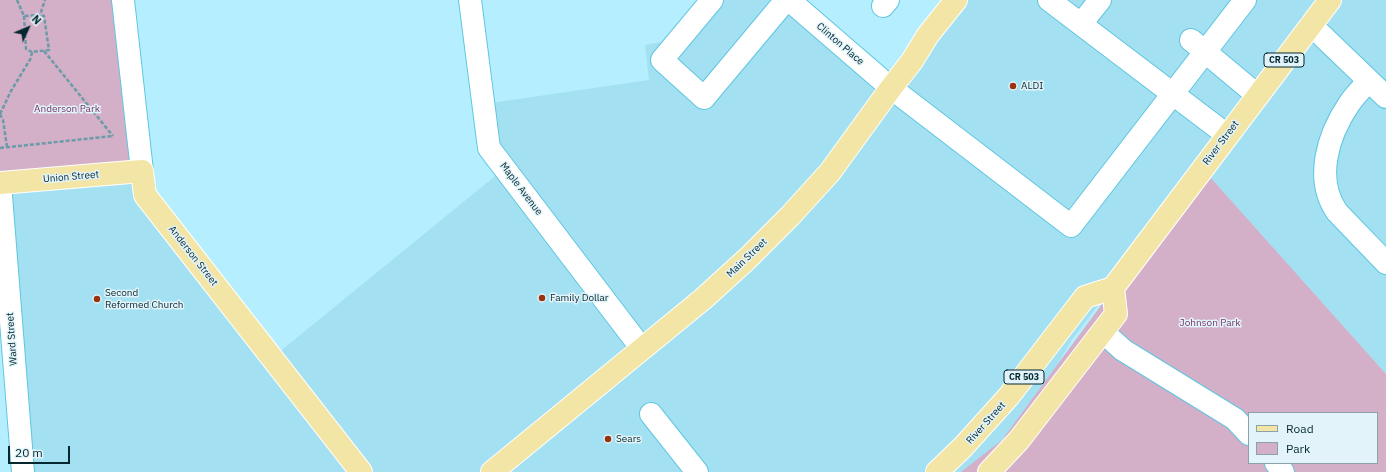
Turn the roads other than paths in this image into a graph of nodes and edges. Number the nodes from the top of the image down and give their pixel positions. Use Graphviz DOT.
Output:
graph roads {
  1 [pos="123,0"];
  2 [pos="470,0"];
  3 [pos="712,0"];
  4 [pos="787,0"];
  5 [pos="1049,0"];
  6 [pos="1100,0"];
  7 [pos="1246,0"];
  8 [pos="1330,0"];
  9 [pos="954,1"];
  10 [pos="1081,24"];
  11 [pos="1311,25"];
  12 [pos="1198,47"];
  13 [pos="1369,81"];
  14 [pos="891,88"];
  15 [pos="1172,94"];
  16 [pos="1257,96"];
  17 [pos="1386,97"];
  18 [pos="1227,135"];
  19 [pos="142,171"];
  20 [pos="0,183"];
  21 [pos="1386,263"];
  22 [pos="1113,288"];
  23 [pos="1103,332"];
  24 [pos="6,340"];
  25 [pos="642,349"];
  26 [pos="651,414"];
  27 [pos="1248,433"];
  28 [pos="1277,464"];
  29 [pos="23,472"];
  30 [pos="361,472"];
  31 [pos="492,472"];
  32 [pos="697,472"];
  33 [pos="937,472"];
  34 [pos="989,472"];
  35 [pos="1283,472"];
  1 -- 19 [label="street, Anderson Street"];
  2 -- 25 [label="street, Maple Avenue"];
  3 -- 4 [label="street"];
  4 -- 14 [label="street, Clinton Place"];
  5 -- 10 [label="street"];
  6 -- 10 [label="street"];
  7 -- 12 [label="street"];
  8 -- 11 [label="main road, River Street / CR 503"];
  9 -- 14 [label="main road, Main Street"];
  10 -- 15 [label="street"];
  11 -- 13 [label="street"];
  11 -- 16 [label="main road, River Street / CR 503"];
  12 -- 15 [label="street"];
  12 -- 16 [label="street"];
  13 -- 17 [label="street"];
  13 -- 21 [label="street"];
  14 -- 15 [label="street, Clinton Place"];
  14 -- 25 [label="main road, Main Street"];
  15 -- 18 [label="street"];
  16 -- 18 [label="main road, River Street / CR 503"];
  18 -- 22 [label="main road, River Street / CR 503"];
  19 -- 20 [label="main road, Union Street"];
  19 -- 30 [label="main road, Anderson Street"];
  20 -- 24 [label="street, Ward Street"];
  22 -- 23 [label="main road"];
  22 -- 33 [label="main road, River Street / CR 503"];
  23 -- 27 [label="street"];
  23 -- 34 [label="main road"];
  24 -- 29 [label="street, Ward Street"];
  25 -- 31 [label="main road, Main Street"];
  26 -- 32 [label="street"];
  28 -- 35 [label="street"];
}
